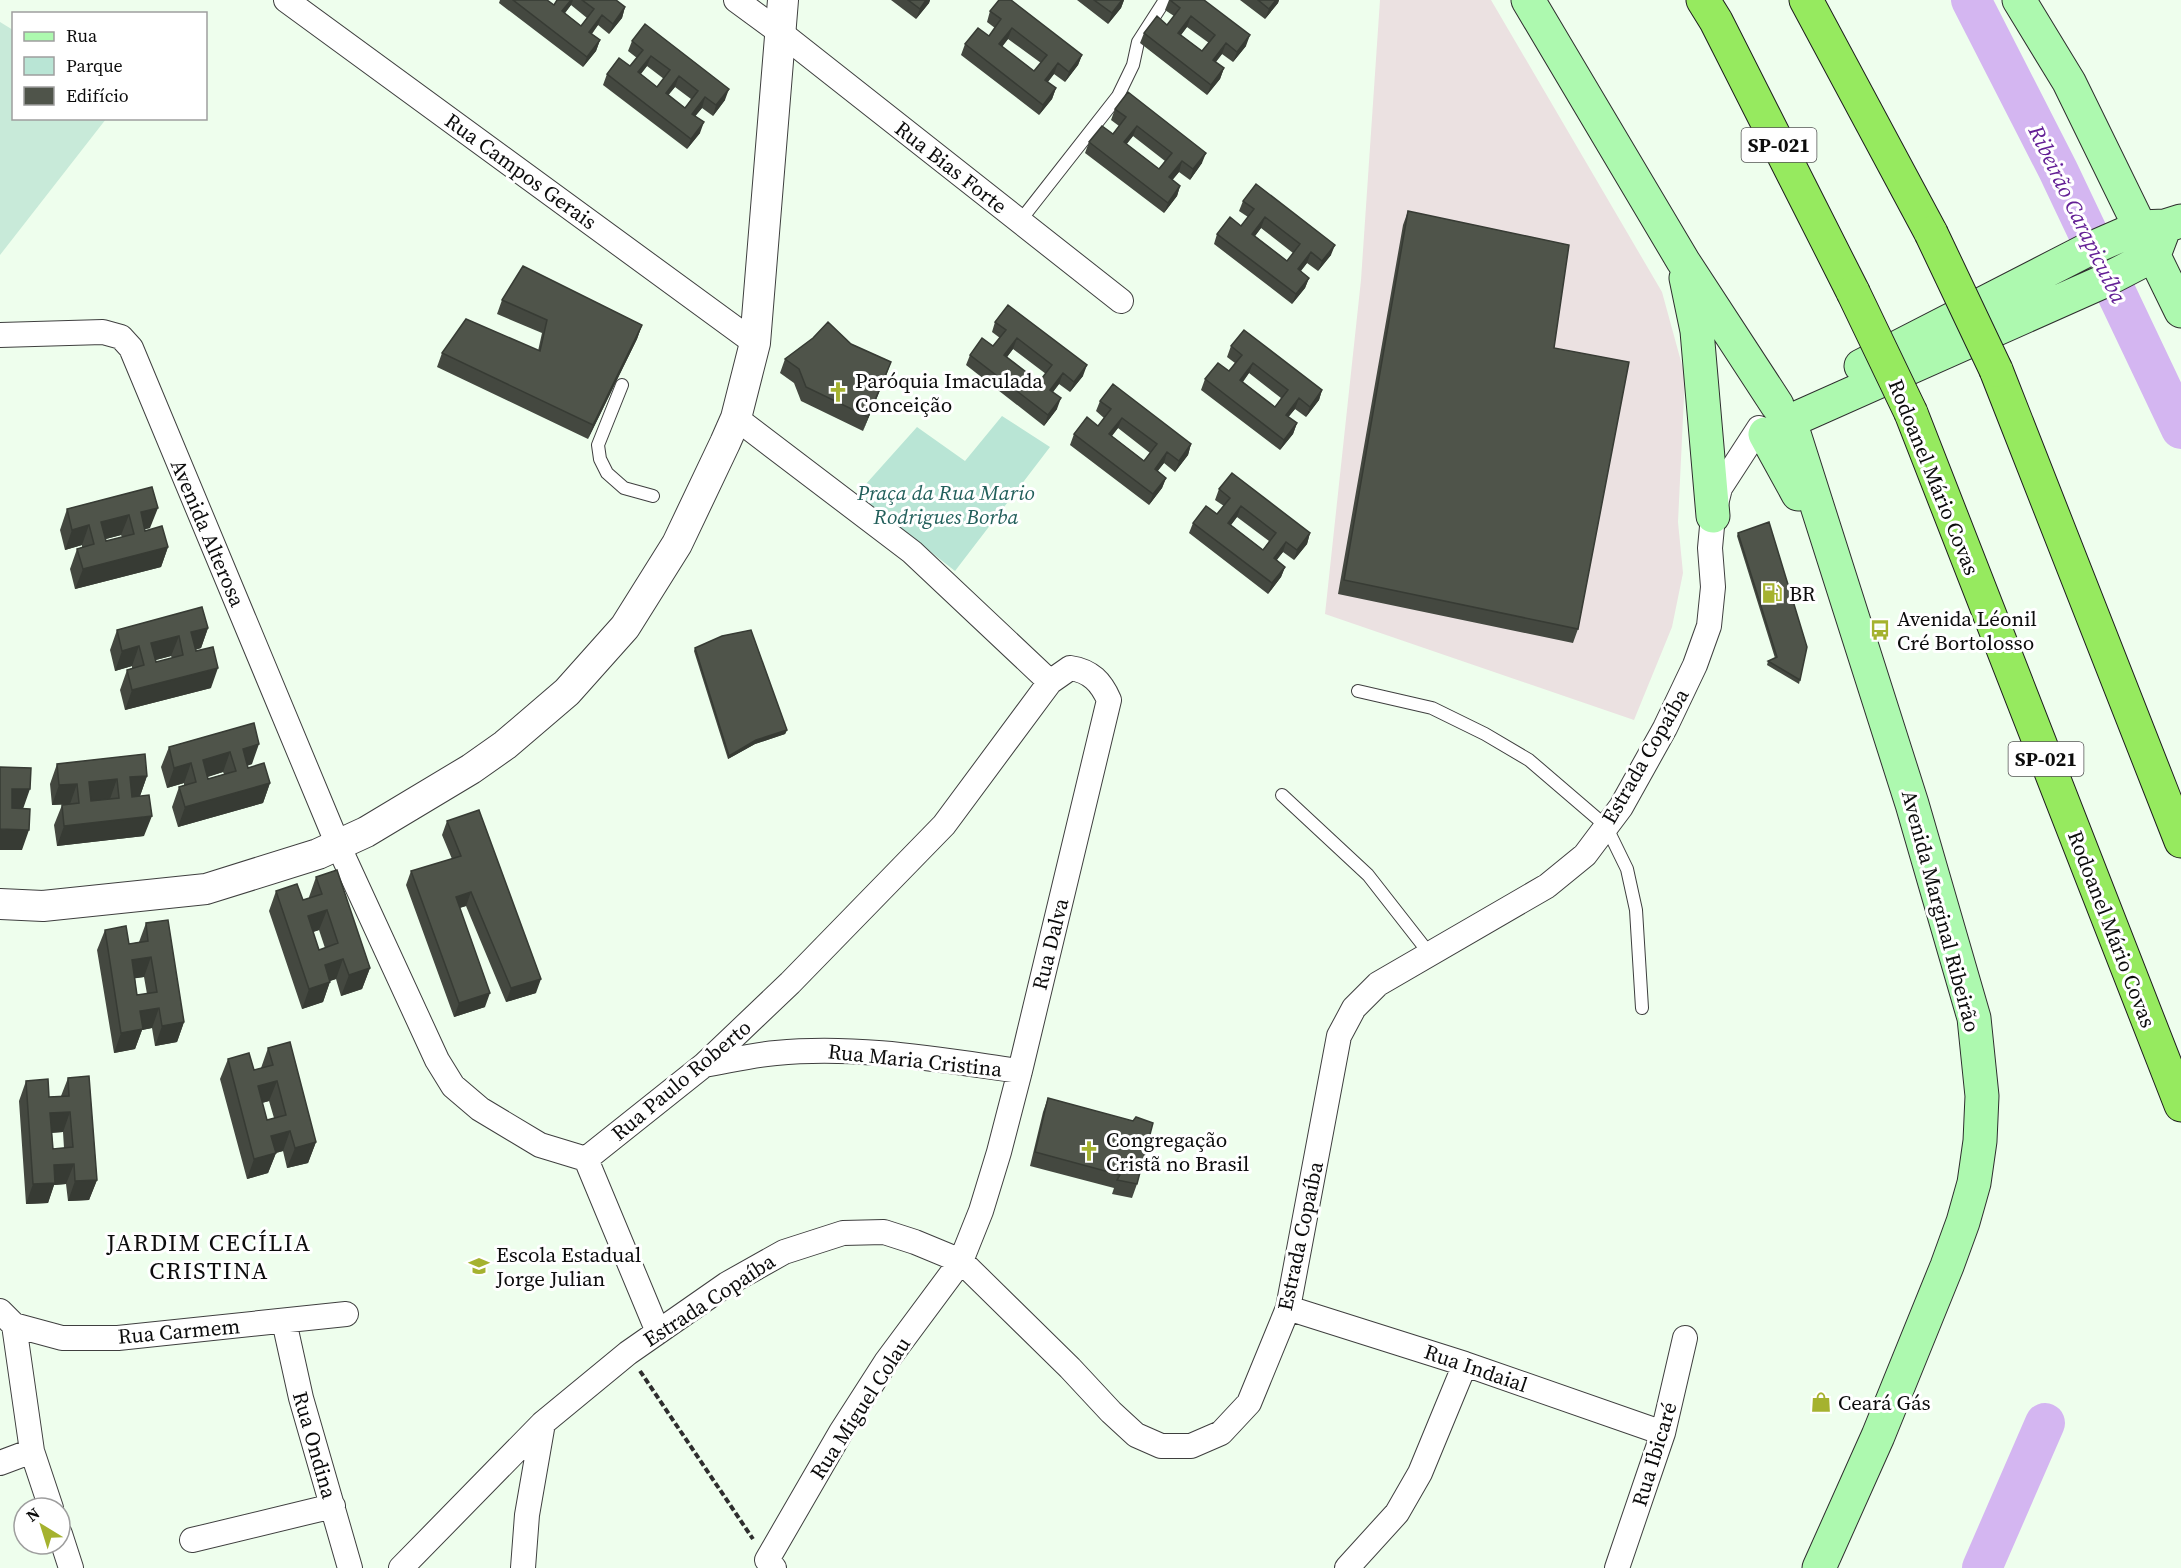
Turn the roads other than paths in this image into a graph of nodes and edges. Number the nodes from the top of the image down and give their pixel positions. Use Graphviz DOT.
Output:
graph roads {
  1 [pos="286,0"];
  2 [pos="736,0"];
  3 [pos="783,0"];
  4 [pos="1165,0"];
  5 [pos="1528,0"];
  6 [pos="1703,0"];
  7 [pos="1806,0"];
  8 [pos="2019,0"];
  9 [pos="781,33"];
  10 [pos="1020,221"];
  11 [pos="2138,241"];
  12 [pos="1683,261"];
  13 [pos="1121,301"];
  14 [pos="2181,310"];
  15 [pos="0,335"];
  16 [pos="755,343"];
  17 [pos="622,385"];
  18 [pos="735,418"];
  19 [pos="1772,419"];
  20 [pos="653,496"];
  21 [pos="1713,516"];
  22 [pos="1050,682"];
  23 [pos="1358,691"];
  24 [pos="1282,795"];
  25 [pos="1606,826"];
  26 [pos="2181,841"];
  27 [pos="338,845"];
  28 [pos="0,904"];
  29 [pos="1430,953"];
  30 [pos="1642,1008"];
  31 [pos="704,1065"];
  32 [pos="1020,1071"];
  33 [pos="2181,1105"];
  34 [pos="586,1159"];
  35 [pos="961,1261"];
  36 [pos="1288,1308"];
  37 [pos="346,1314"];
  38 [pos="7,1318"];
  39 [pos="284,1321"];
  40 [pos="658,1332"];
  41 [pos="1685,1338"];
  42 [pos="1465,1364"];
  43 [pos="543,1423"];
  44 [pos="1663,1432"];
  45 [pos="32,1450"];
  46 [pos="0,1463"];
  47 [pos="47,1496"];
  48 [pos="333,1506"];
  49 [pos="192,1540"];
  50 [pos="771,1564"];
  51 [pos="350,1568"];
  52 [pos="401,1568"];
  53 [pos="523,1568"];
  54 [pos="1347,1568"];
  55 [pos="1617,1568"];
  56 [pos="1819,1568"];
  1 -- 16 [label="street, Rua Campos Gerais"];
  2 -- 9 [label="street, Rua Bias Forte"];
  3 -- 9 [label="street"];
  4 -- 10 [label="lane"];
  5 -- 12 [label="main road"];
  6 -- 33 [label="highway, Rodoanel Mário Covas / SP-021, bridge"];
  7 -- 26 [label="highway, bridge"];
  8 -- 11 [label="main road"];
  9 -- 10 [label="street, Rua Bias Forte"];
  9 -- 16 [label="street"];
  10 -- 13 [label="street, Rua Bias Forte"];
  11 -- 14 [label="main road"];
  11 -- 19 [label="main road"];
  11 -- 19 [label="main road"];
  12 -- 19 [label="main road"];
  12 -- 21 [label="main road"];
  15 -- 27 [label="street, Avenida Alterosa"];
  16 -- 18 [label="street"];
  17 -- 20 [label="lane"];
  18 -- 22 [label="street"];
  18 -- 27 [label="street"];
  19 -- 21 [label="street, Estrada Copaíba"];
  19 -- 56 [label="main road, Avenida Marginal Ribeirão"];
  21 -- 25 [label="street, Estrada Copaíba"];
  22 -- 31 [label="street, Rua Paulo Roberto"];
  22 -- 32 [label="street, Rua Dalva"];
  23 -- 25 [label="lane"];
  24 -- 29 [label="lane"];
  25 -- 29 [label="street, Estrada Copaíba"];
  25 -- 30 [label="lane"];
  27 -- 28 [label="street"];
  27 -- 34 [label="street"];
  29 -- 36 [label="street, Estrada Copaíba"];
  31 -- 32 [label="street, Rua Maria Cristina"];
  31 -- 34 [label="street, Rua Paulo Roberto"];
  32 -- 35 [label="street, Rua Dalva"];
  34 -- 40 [label="street"];
  35 -- 36 [label="street, Estrada Copaíba"];
  35 -- 40 [label="street, Estrada Copaíba"];
  35 -- 50 [label="street, Rua Miguel Colau"];
  36 -- 42 [label="street, Rua Indaial"];
  37 -- 39 [label="street, Rua Carmem"];
  38 -- 39 [label="street, Rua Carmem"];
  38 -- 45 [label="street"];
  39 -- 48 [label="street, Rua Ondina"];
  40 -- 43 [label="street, Estrada Copaíba"];
  41 -- 44 [label="street, Rua Ibicaré"];
  42 -- 44 [label="street, Rua Indaial"];
  42 -- 54 [label="street"];
  43 -- 52 [label="street, Estrada Copaíba"];
  43 -- 53 [label="street"];
  44 -- 55 [label="street, Rua Ibicaré"];
  45 -- 46 [label="street"];
  45 -- 47 [label="street"];
  48 -- 49 [label="street"];
  48 -- 51 [label="street, Rua Ondina"];
}
